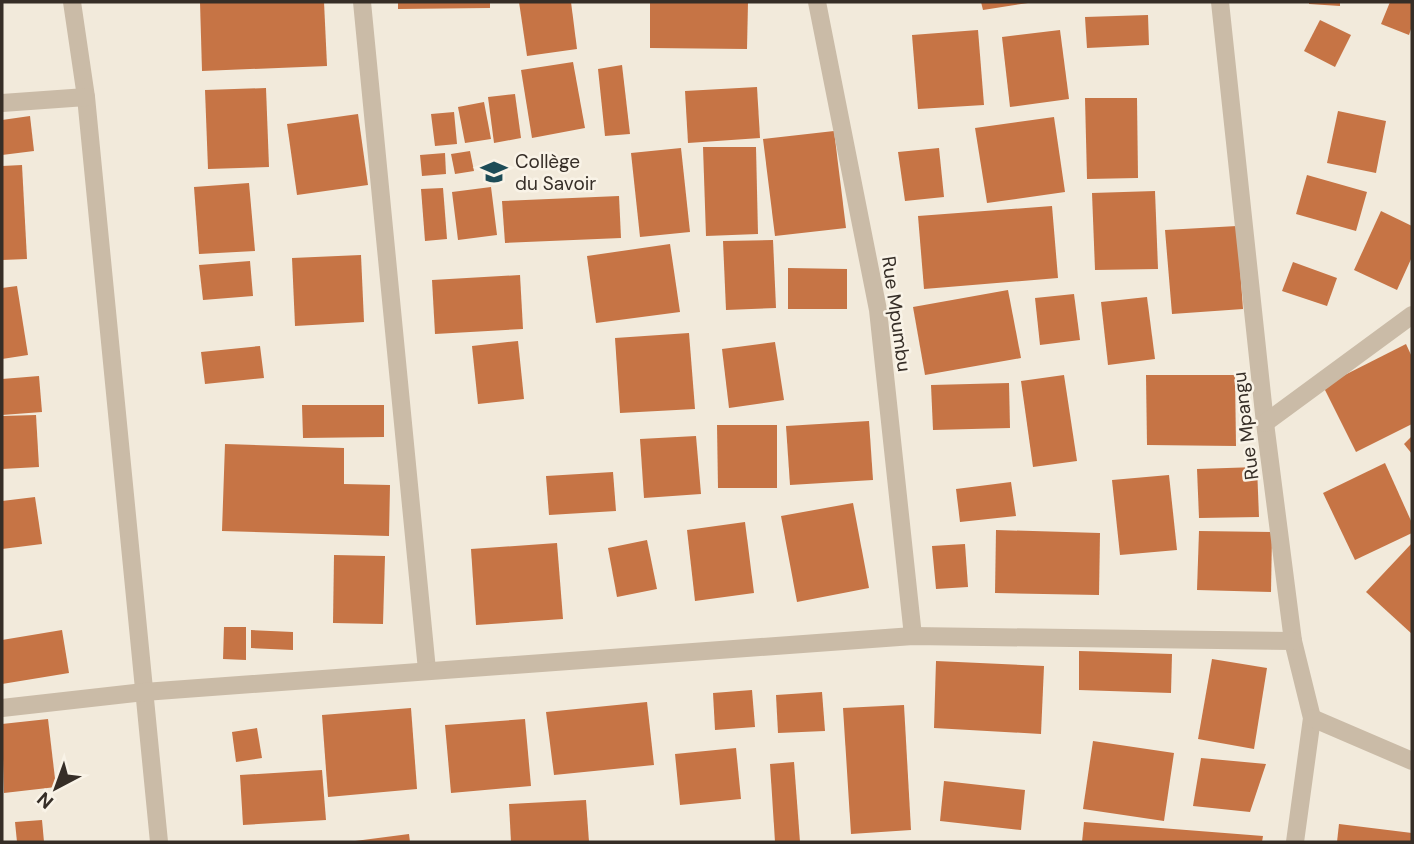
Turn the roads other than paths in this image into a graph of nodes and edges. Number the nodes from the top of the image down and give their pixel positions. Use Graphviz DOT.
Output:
graph roads {
  1 [pos="72,2"];
  2 [pos="362,2"];
  3 [pos="817,2"];
  4 [pos="1220,2"];
  5 [pos="86,97"];
  6 [pos="2,103"];
  7 [pos="1412,316"];
  8 [pos="1265,423"];
  9 [pos="913,636"];
  10 [pos="1293,641"];
  11 [pos="427,670"];
  12 [pos="144,692"];
  13 [pos="2,709"];
  14 [pos="1312,718"];
  15 [pos="1412,761"];
  16 [pos="159,842"];
  17 [pos="1295,842"];
  1 -- 5 [label="street"];
  2 -- 11 [label="street"];
  3 -- 9 [label="street, Rue Mpumbu"];
  4 -- 8 [label="street, Rue Mpangu"];
  5 -- 6 [label="street"];
  5 -- 12 [label="street"];
  7 -- 8 [label="street"];
  8 -- 10 [label="street, Rue Mpangu"];
  9 -- 10 [label="street"];
  9 -- 11 [label="street"];
  10 -- 14 [label="street, Rue Mpangu"];
  11 -- 12 [label="street"];
  12 -- 13 [label="street"];
  12 -- 16 [label="street"];
  14 -- 15 [label="street"];
  14 -- 17 [label="street, Rue Mpangu"];
}
